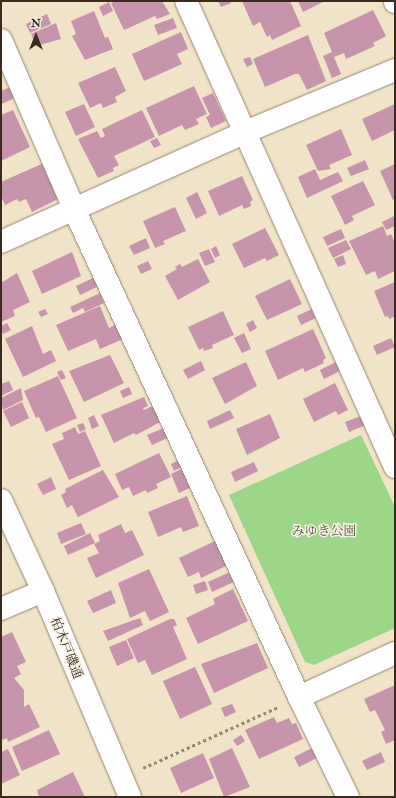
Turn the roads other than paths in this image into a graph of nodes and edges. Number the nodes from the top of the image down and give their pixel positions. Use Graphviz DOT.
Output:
graph roads {
  1 [pos="186,1"];
  2 [pos="1,40"];
  3 [pos="395,70"];
  4 [pos="243,133"];
  5 [pos="74,209"];
  6 [pos="1,242"];
  7 [pos="395,468"];
  8 [pos="1,500"];
  9 [pos="43,591"];
  10 [pos="1,609"];
  11 [pos="395,653"];
  12 [pos="299,697"];
  13 [pos="125,788"];
  14 [pos="348,797"];
  1 -- 4 [label="street"];
  2 -- 5 [label="street"];
  3 -- 4 [label="street"];
  4 -- 5 [label="street"];
  4 -- 7 [label="street"];
  5 -- 6 [label="street"];
  5 -- 12 [label="street"];
  8 -- 9 [label="street, 柏木戸磯通"];
  9 -- 10 [label="street"];
  9 -- 13 [label="street, 柏木戸磯通"];
  11 -- 12 [label="street"];
  12 -- 14 [label="street"];
}
